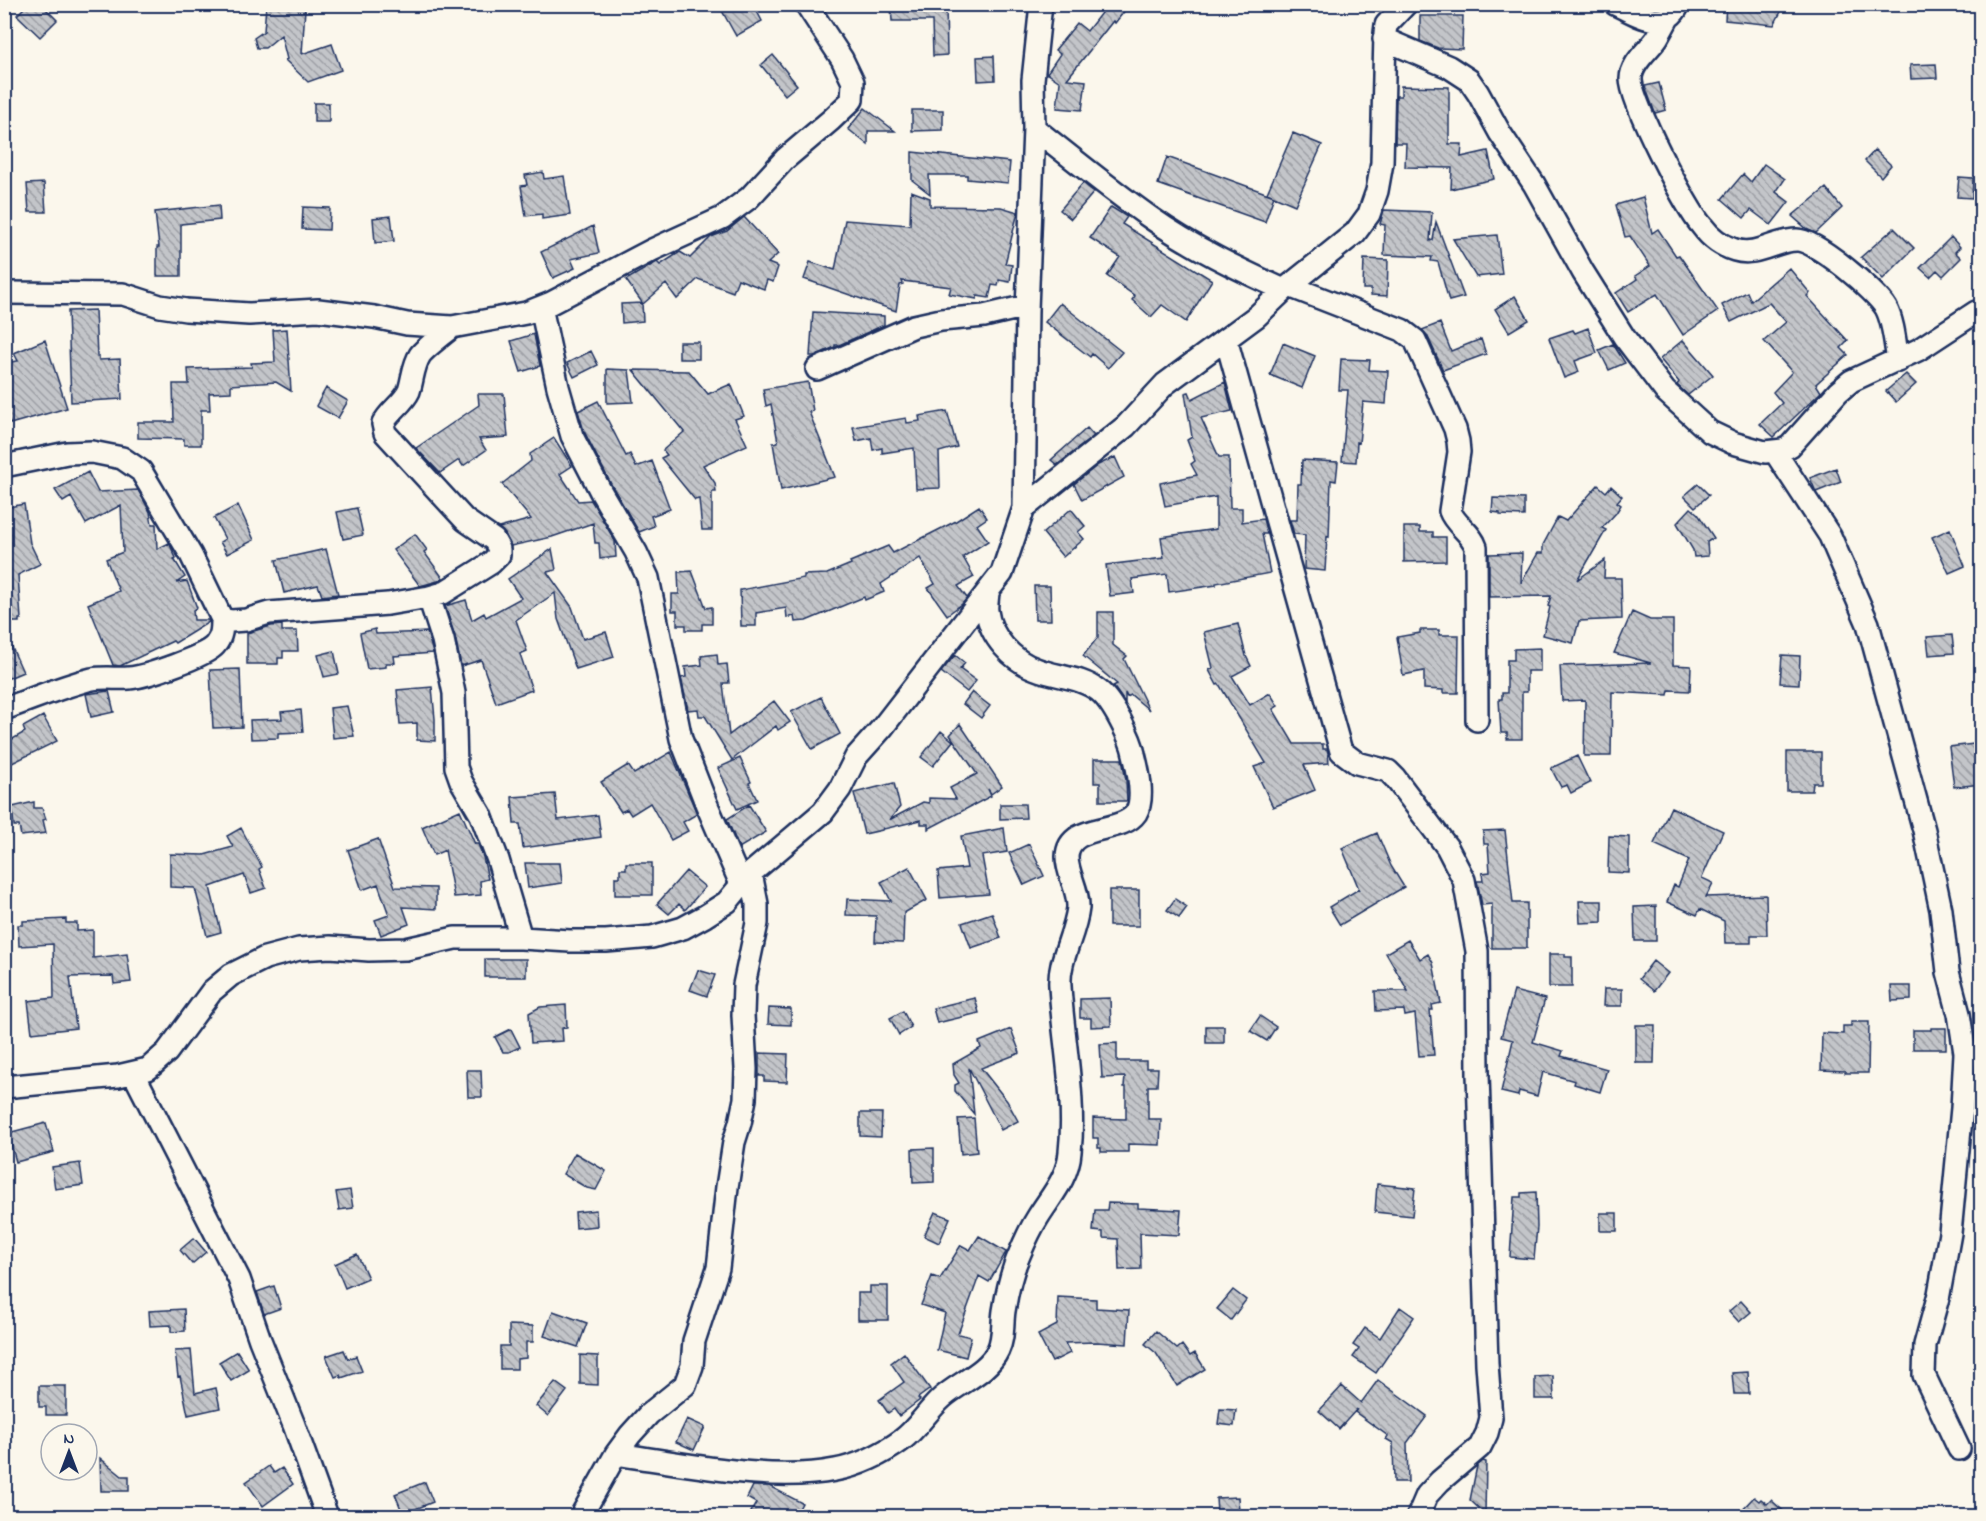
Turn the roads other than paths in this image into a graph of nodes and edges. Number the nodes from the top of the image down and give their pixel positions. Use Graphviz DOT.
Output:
graph roads {
  1 [pos="806,4"];
  2 [pos="1041,4"];
  3 [pos="1406,4"];
  4 [pos="1614,4"];
  5 [pos="1674,11"];
  6 [pos="1385,23"];
  7 [pos="1034,128"];
  8 [pos="1287,288"];
  9 [pos="4,293"];
  10 [pos="1027,306"];
  11 [pos="541,307"];
  12 [pos="1982,311"];
  13 [pos="452,327"];
  14 [pos="1226,339"];
  15 [pos="1898,361"];
  16 [pos="817,369"];
  17 [pos="1775,452"];
  18 [pos="4,466"];
  19 [pos="1024,508"];
  20 [pos="988,591"];
  21 [pos="429,597"];
  22 [pos="222,619"];
  23 [pos="4,709"];
  24 [pos="1478,720"];
  25 [pos="746,879"];
  26 [pos="521,938"];
  27 [pos="134,1074"];
  28 [pos="4,1087"];
  29 [pos="1959,1449"];
  30 [pos="616,1454"];
  31 [pos="327,1516"];
  32 [pos="581,1516"];
  33 [pos="1418,1516"];
  1 -- 11 [label="street"];
  2 -- 7 [label="street"];
  3 -- 6 [label="street"];
  4 -- 5 [label="street"];
  5 -- 15 [label="street"];
  6 -- 8 [label="street"];
  6 -- 17 [label="street"];
  7 -- 8 [label="street"];
  7 -- 10 [label="street"];
  8 -- 14 [label="street"];
  8 -- 24 [label="street"];
  9 -- 13 [label="street"];
  10 -- 16 [label="street"];
  10 -- 19 [label="street"];
  11 -- 13 [label="street"];
  11 -- 25 [label="street"];
  12 -- 15 [label="street"];
  13 -- 21 [label="street"];
  14 -- 19 [label="street"];
  14 -- 33 [label="street"];
  15 -- 17 [label="street"];
  17 -- 29 [label="street"];
  18 -- 22 [label="street"];
  19 -- 20 [label="street"];
  20 -- 25 [label="street"];
  20 -- 30 [label="street"];
  21 -- 22 [label="street"];
  21 -- 26 [label="street"];
  22 -- 23 [label="street"];
  25 -- 26 [label="street"];
  25 -- 30 [label="street"];
  26 -- 27 [label="street"];
  27 -- 28 [label="street"];
  27 -- 31 [label="street"];
  30 -- 32 [label="street"];
}
